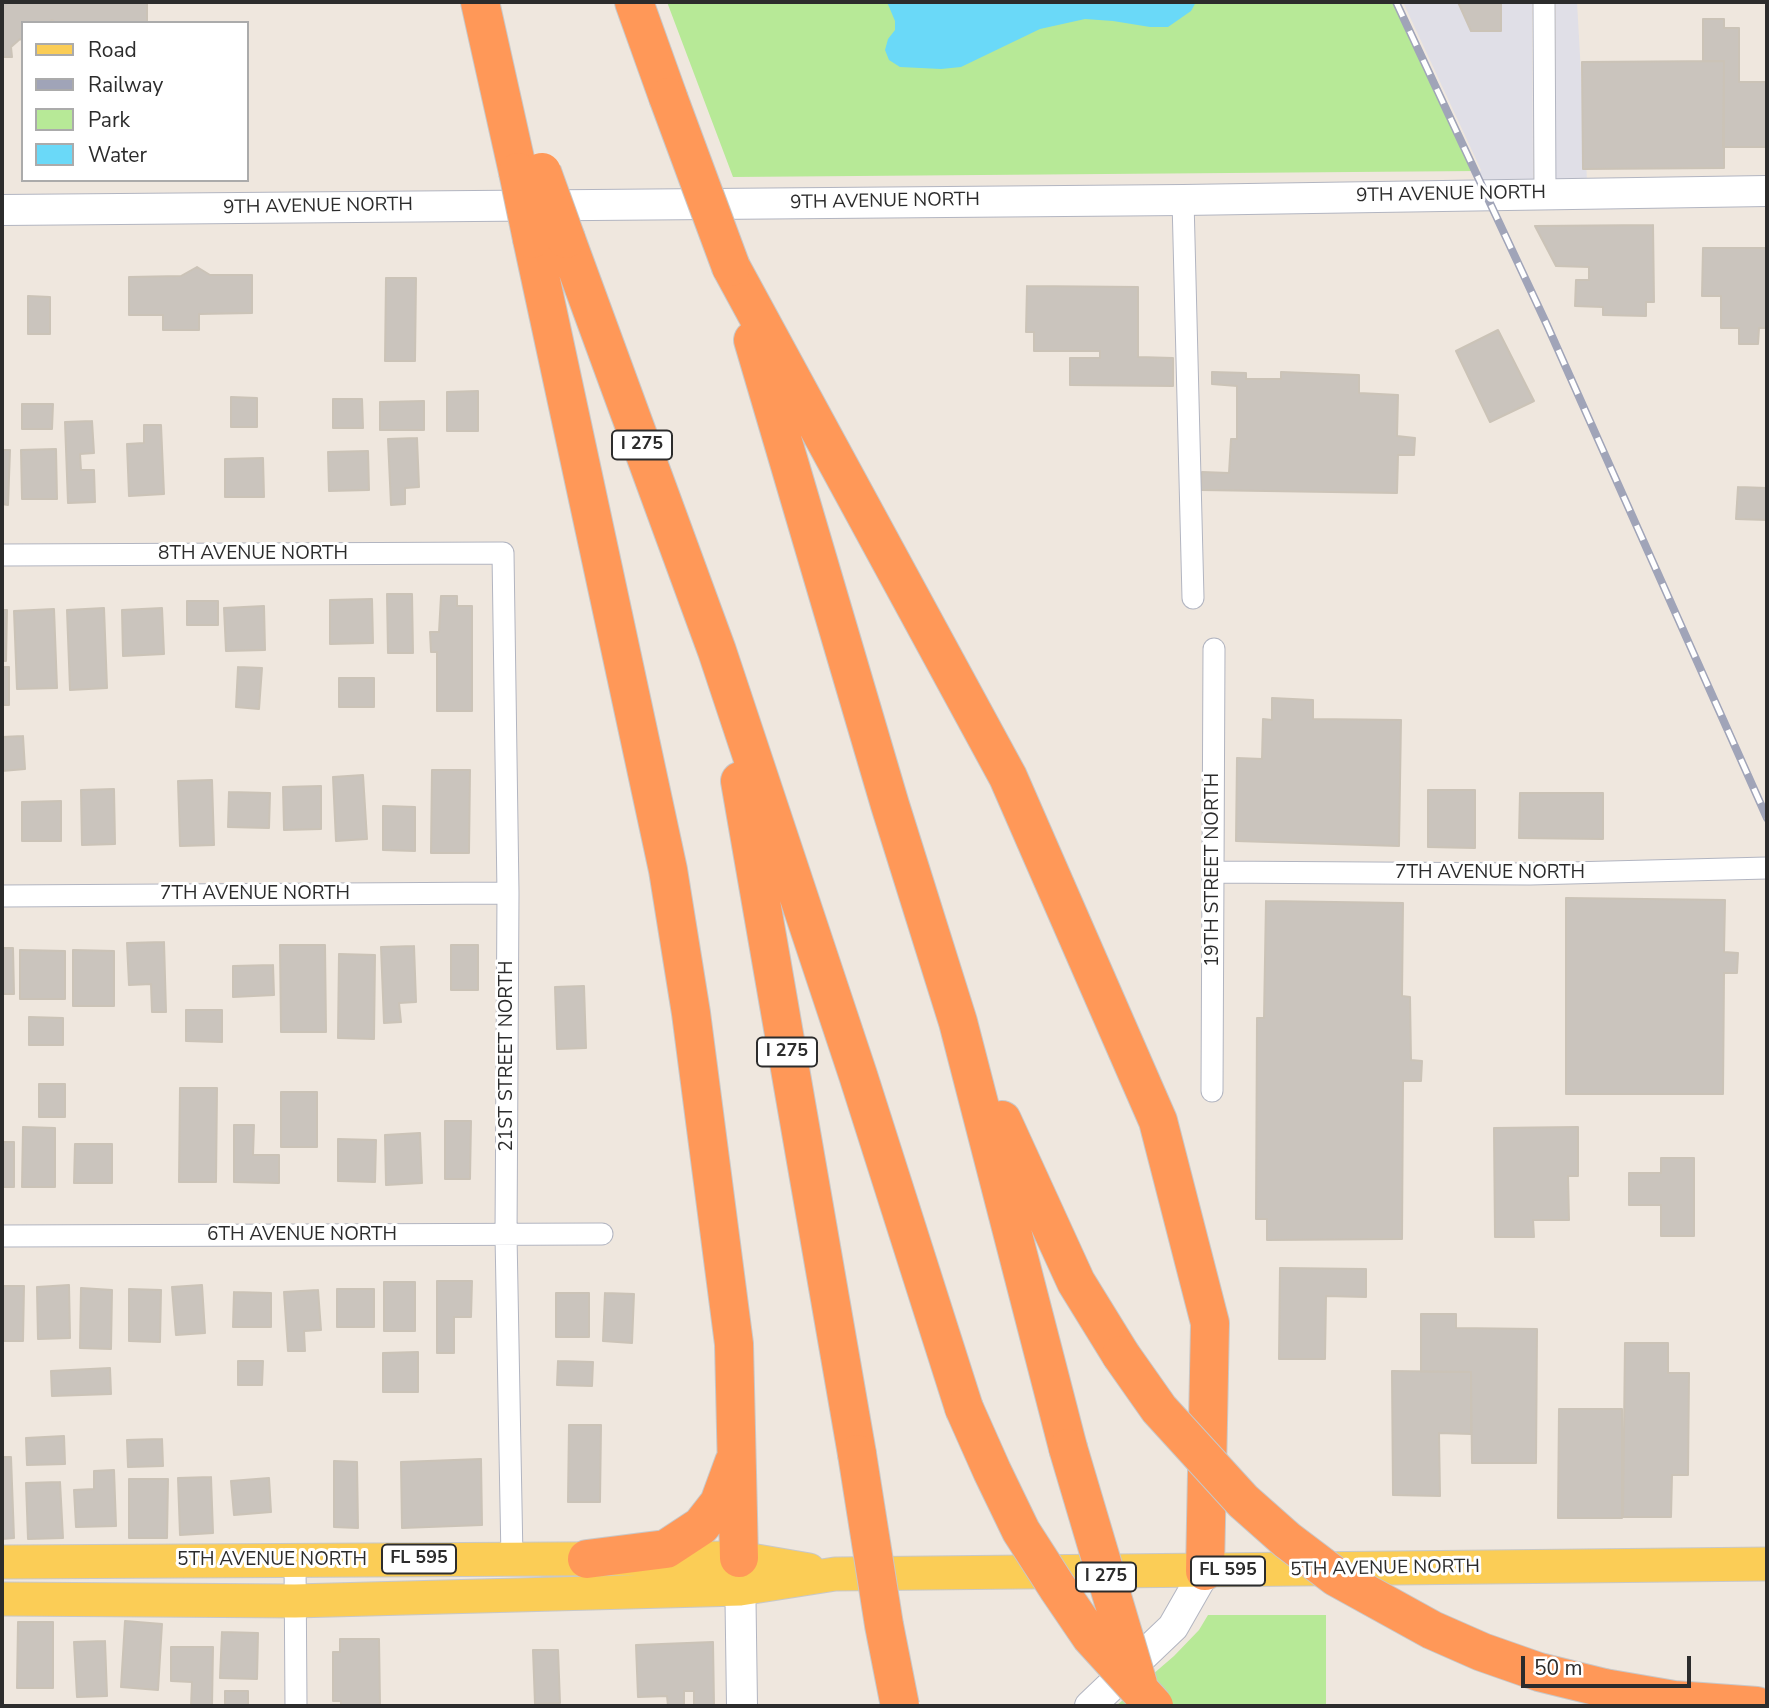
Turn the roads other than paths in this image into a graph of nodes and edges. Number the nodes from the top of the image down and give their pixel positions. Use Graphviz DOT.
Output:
graph roads {
  1 [pos="634,2"];
  2 [pos="1544,2"];
  3 [pos="482,8"];
  4 [pos="1767,191"];
  5 [pos="1545,194"];
  6 [pos="1183,200"];
  7 [pos="2,210"];
  8 [pos="549,239"];
  9 [pos="732,267"];
  10 [pos="503,552"];
  11 [pos="2,555"];
  12 [pos="1193,598"];
  13 [pos="1214,649"];
  14 [pos="717,651"];
  15 [pos="1767,868"];
  16 [pos="1213,872"];
  17 [pos="508,893"];
  18 [pos="2,896"];
  19 [pos="958,1022"];
  20 [pos="1212,1090"];
  21 [pos="506,1234"];
  22 [pos="602,1234"];
  23 [pos="2,1236"];
  24 [pos="738,1451"];
  25 [pos="512,1559"];
  26 [pos="587,1559"];
  27 [pos="295,1560"];
  28 [pos="2,1562"];
  29 [pos="1767,1564"];
  30 [pos="1205,1571"];
  31 [pos="740,1574"];
  32 [pos="2,1599"];
  33 [pos="295,1601"];
  34 [pos="296,1706"];
  35 [pos="742,1706"];
  36 [pos="900,1706"];
  37 [pos="1090,1706"];
  38 [pos="1145,1706"];
  39 [pos="1154,1706"];
  40 [pos="1756,1706"];
  1 -- 9 [label="highway, I 275, bridge"];
  2 -- 5 [label="street"];
  3 -- 8 [label="highway, I 275, bridge"];
  4 -- 5 [label="street, 9TH AVENUE NORTH"];
  5 -- 6 [label="street, 9TH AVENUE NORTH"];
  6 -- 7 [label="street, 9TH AVENUE NORTH"];
  6 -- 12 [label="street"];
  8 -- 14 [label="highway, I 275"];
  8 -- 24 [label="highway"];
  9 -- 19 [label="highway, I 275"];
  9 -- 30 [label="highway"];
  10 -- 11 [label="street, 8TH AVENUE NORTH"];
  10 -- 17 [label="street, 21ST STREET NORTH"];
  13 -- 16 [label="street, 19TH STREET NORTH"];
  14 -- 36 [label="highway, I 275, bridge"];
  14 -- 39 [label="highway, bridge"];
  15 -- 16 [label="street, 7TH AVENUE NORTH"];
  16 -- 20 [label="street, 19TH STREET NORTH"];
  17 -- 18 [label="street, 7TH AVENUE NORTH"];
  17 -- 21 [label="street, 21ST STREET NORTH"];
  19 -- 38 [label="highway, I 275, bridge"];
  19 -- 40 [label="highway, bridge"];
  21 -- 22 [label="street, 6TH AVENUE NORTH"];
  21 -- 23 [label="street, 6TH AVENUE NORTH"];
  21 -- 25 [label="street, 21ST STREET NORTH"];
  24 -- 26 [label="highway"];
  24 -- 31 [label="highway"];
  25 -- 26 [label="main road, 5TH AVENUE NORTH / FL 595"];
  25 -- 27 [label="main road, 5TH AVENUE NORTH / FL 595"];
  26 -- 31 [label="main road, 5TH AVENUE NORTH / FL 595"];
  27 -- 28 [label="main road, 5TH AVENUE NORTH / FL 595"];
  27 -- 33 [label="street"];
  29 -- 30 [label="main road, 5TH AVENUE NORTH / FL 595"];
  30 -- 31 [label="main road, 5TH AVENUE NORTH / FL 595"];
  30 -- 37 [label="street"];
  31 -- 33 [label="main road, 5TH AVENUE NORTH / FL 595"];
  31 -- 35 [label="street"];
  32 -- 33 [label="main road, 5TH AVENUE NORTH / FL 595"];
  33 -- 34 [label="street"];
}
